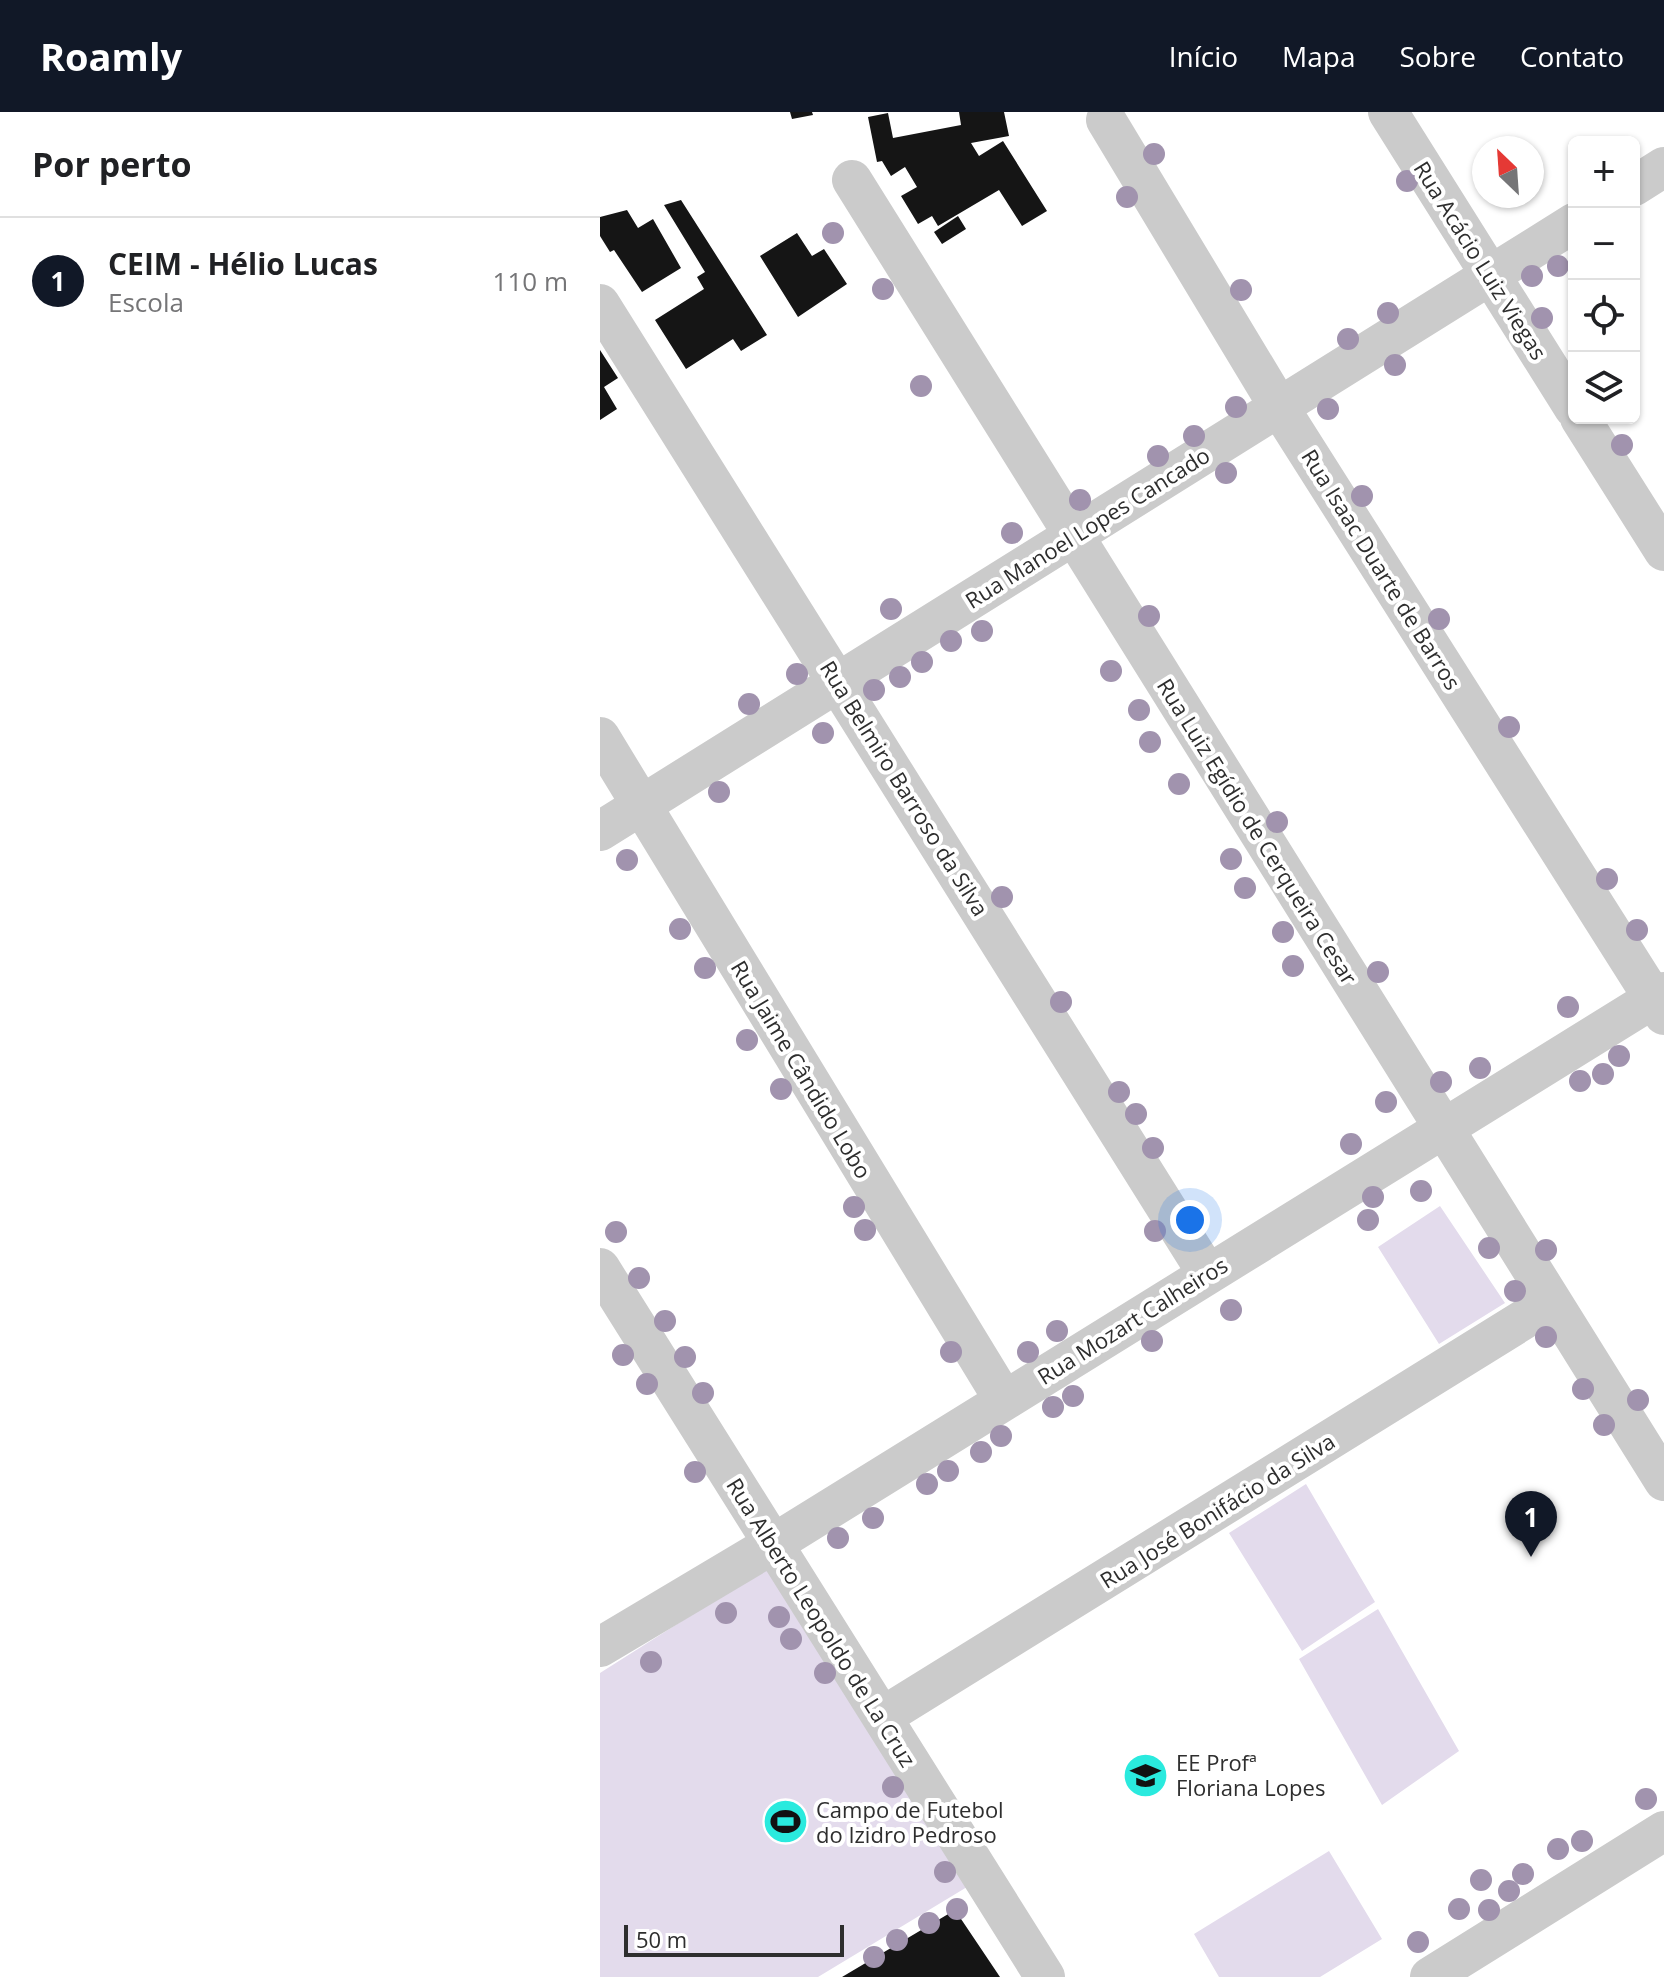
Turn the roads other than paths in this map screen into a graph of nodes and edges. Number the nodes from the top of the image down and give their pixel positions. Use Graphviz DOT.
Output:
graph roads {
  1 [pos="1388,112"];
  2 [pos="1106,120"];
  3 [pos="1664,167"];
  4 [pos="852,180"];
  5 [pos="1640,182"];
  6 [pos="1568,227"];
  7 [pos="1490,275"];
  8 [pos="600,304"];
  9 [pos="1568,398"];
  10 [pos="1279,407"];
  11 [pos="1584,424"];
  12 [pos="1074,535"];
  13 [pos="1664,551"];
  14 [pos="839,682"];
  15 [pos="600,737"];
  16 [pos="641,804"];
  17 [pos="600,831"];
  18 [pos="1660,1002"];
  19 [pos="1444,1128"];
  20 [pos="600,1268"];
  21 [pos="1207,1273"];
  22 [pos="1552,1302"];
  23 [pos="1004,1400"];
  24 [pos="1664,1481"];
  25 [pos="773,1544"];
  26 [pos="600,1647"];
  27 [pos="882,1717"];
  28 [pos="1664,1831"];
  29 [pos="1045,1977"];
  30 [pos="1430,1977"];
  1 -- 7 [label="street, Rua Acácio Luiz Viegas"];
  2 -- 10 [label="street, Rua Isaac Duarte de Barros"];
  3 -- 5 [label="street"];
  4 -- 12 [label="street, Rua Luiz Egídio de Cerqueira Cesar"];
  6 -- 7 [label="street, Rua Manoel Lopes Cancado"];
  7 -- 9 [label="street, Rua Acácio Luiz Viegas"];
  7 -- 10 [label="street, Rua Manoel Lopes Cancado"];
  8 -- 14 [label="street, Rua Belmiro Barroso da Silva"];
  10 -- 12 [label="street, Rua Manoel Lopes Cancado"];
  10 -- 18 [label="street, Rua Isaac Duarte de Barros"];
  11 -- 13 [label="street"];
  12 -- 14 [label="street, Rua Manoel Lopes Cancado"];
  12 -- 19 [label="street, Rua Luiz Egídio de Cerqueira Cesar"];
  14 -- 16 [label="street, Rua Manoel Lopes Cancado"];
  14 -- 21 [label="street, Rua Belmiro Barroso da Silva"];
  15 -- 16 [label="street, Rua Jaime Cândido Lobo"];
  16 -- 17 [label="street, Rua Manoel Lopes Cancado"];
  16 -- 23 [label="street, Rua Jaime Cândido Lobo"];
  18 -- 19 [label="street, Rua Mozart Calheiros"];
  19 -- 21 [label="street, Rua Mozart Calheiros"];
  19 -- 22 [label="street, Rua Luiz Egídio de Cerqueira Cesar"];
  20 -- 25 [label="street, Rua Alberto Leopoldo de La Cruz"];
  21 -- 23 [label="street, Rua Mozart Calheiros"];
  22 -- 24 [label="street, Rua Luiz Egídio de Cerqueira Cesar"];
  22 -- 27 [label="street, Rua José Bonifácio da Silva"];
  23 -- 25 [label="street, Rua Mozart Calheiros"];
  25 -- 26 [label="street, Rua Mozart Calheiros"];
  25 -- 27 [label="street, Rua Alberto Leopoldo de La Cruz"];
  27 -- 29 [label="street, Rua Alberto Leopoldo de La Cruz"];
  28 -- 30 [label="street"];
}
